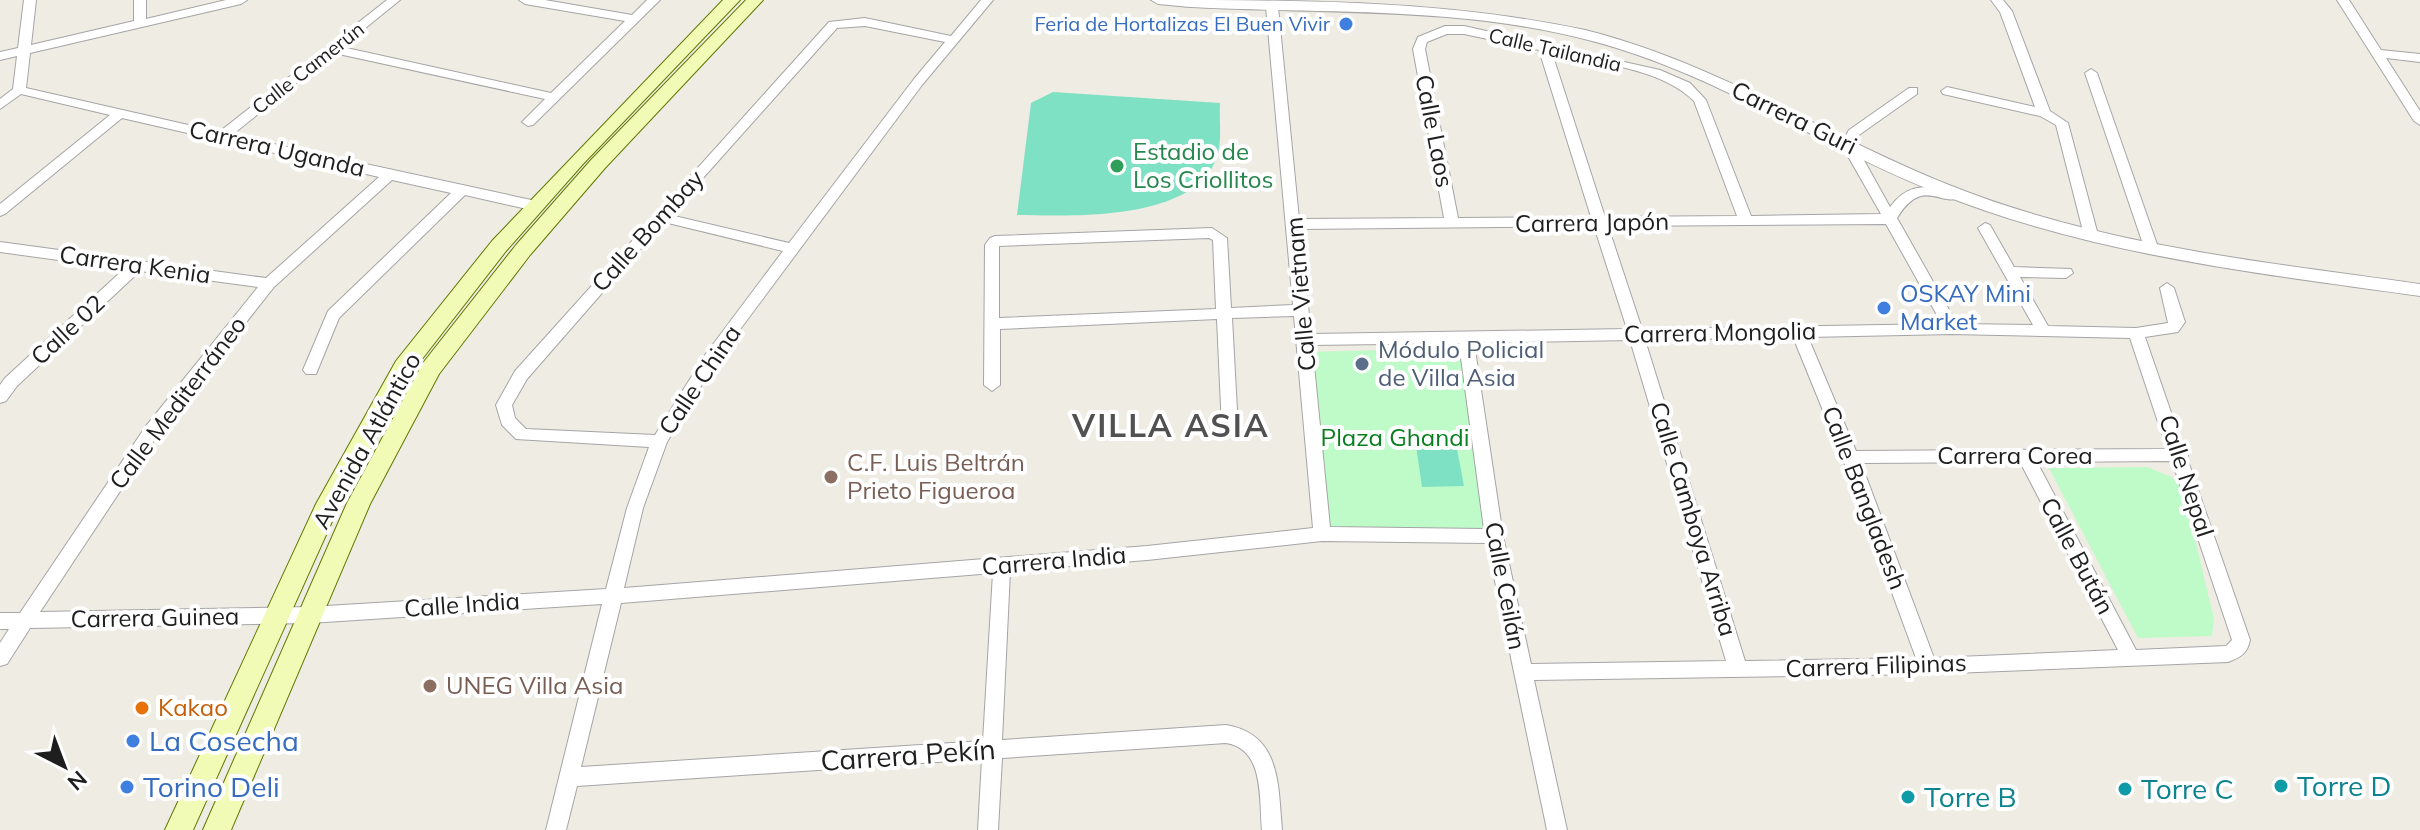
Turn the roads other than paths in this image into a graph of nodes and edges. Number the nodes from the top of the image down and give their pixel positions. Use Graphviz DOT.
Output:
graph roads {
  1 [pos="30,0"];
  2 [pos="140,0"];
  3 [pos="241,0"];
  4 [pos="394,0"];
  5 [pos="525,0"];
  6 [pos="654,0"];
  7 [pos="732,0"];
  8 [pos="755,0"];
  9 [pos="987,0"];
  10 [pos="1158,0"];
  11 [pos="1997,0"];
  12 [pos="2343,0"];
  13 [pos="1272,7"];
  14 [pos="634,19"];
  15 [pos="140,22"];
  16 [pos="954,40"];
  17 [pos="1422,40"];
  18 [pos="1544,48"];
  19 [pos="332,49"];
  20 [pos="24,50"];
  21 [pos="2376,53"];
  22 [pos="0,56"];
  23 [pos="2420,58"];
  24 [pos="2091,73"];
  25 [pos="19,90"];
  26 [pos="1913,91"];
  27 [pos="1947,91"];
  28 [pos="554,97"];
  29 [pos="0,105"];
  30 [pos="120,113"];
  31 [pos="2044,113"];
  32 [pos="2420,121"];
  33 [pos="528,122"];
  34 [pos="223,135"];
  35 [pos="1848,144"];
  36 [pos="389,175"];
  37 [pos="461,191"];
  38 [pos="1962,196"];
  39 [pos="536,206"];
  40 [pos="0,211"];
  41 [pos="660,217"];
  42 [pos="1889,219"];
  43 [pos="1746,220"];
  44 [pos="1600,223"];
  45 [pos="1295,224"];
  46 [pos="1452,224"];
  47 [pos="1985,228"];
  48 [pos="2091,235"];
  49 [pos="0,247"];
  50 [pos="793,249"];
  51 [pos="2152,250"];
  52 [pos="138,264"];
  53 [pos="2010,272"];
  54 [pos="2066,273"];
  55 [pos="269,283"];
  56 [pos="2167,288"];
  57 [pos="2420,290"];
  58 [pos="1301,310"];
  59 [pos="1224,314"];
  60 [pos="993,324"];
  61 [pos="1952,329"];
  62 [pos="2043,330"];
  63 [pos="1798,331"];
  64 [pos="2136,333"];
  65 [pos="1636,334"];
  66 [pos="1305,340"];
  67 [pos="1466,340"];
  68 [pos="311,370"];
  69 [pos="6,382"];
  70 [pos="992,385"];
  71 [pos="0,397"];
  72 [pos="1230,429"];
  73 [pos="659,441"];
  74 [pos="2180,455"];
  75 [pos="2025,456"];
  76 [pos="1850,457"];
  77 [pos="1322,534"];
  78 [pos="1494,536"];
  79 [pos="1002,565"];
  80 [pos="614,596"];
  81 [pos="310,615"];
  82 [pos="277,616"];
  83 [pos="0,621"];
  84 [pos="23,621"];
  85 [pos="2228,654"];
  86 [pos="2130,656"];
  87 [pos="0,658"];
  88 [pos="1928,666"];
  89 [pos="1738,669"];
  90 [pos="1523,672"];
  91 [pos="992,749"];
  92 [pos="571,777"];
  93 [pos="179,830"];
  94 [pos="217,830"];
  95 [pos="556,830"];
  96 [pos="988,830"];
  97 [pos="1272,830"];
  98 [pos="1557,830"];
  1 -- 20 [label="street"];
  2 -- 15 [label="street"];
  3 -- 15 [label="street"];
  4 -- 19 [label="street, Calle Camerún"];
  5 -- 14 [label="street"];
  6 -- 14 [label="street"];
  7 -- 39 [label="main road, Avenida Atlántico"];
  8 -- 81 [label="main road, Avenida Atlántico"];
  9 -- 16 [label="street, Calle China"];
  10 -- 13 [label="street, Carrera Guri"];
  11 -- 31 [label="street"];
  12 -- 21 [label="street"];
  13 -- 35 [label="street, Carrera Guri"];
  13 -- 45 [label="street, Calle Vietnam"];
  14 -- 28 [label="street"];
  15 -- 20 [label="street"];
  16 -- 41 [label="street, Calle Bombay"];
  16 -- 50 [label="street, Calle China"];
  17 -- 18 [label="street, Calle Tailandia"];
  17 -- 46 [label="street, Calle Laos"];
  18 -- 43 [label="street, Calle Tailandia"];
  18 -- 44 [label="street, Calle Camboya Arriba"];
  19 -- 28 [label="street"];
  19 -- 34 [label="street, Calle Camerún"];
  20 -- 22 [label="street"];
  20 -- 25 [label="street"];
  21 -- 23 [label="street"];
  21 -- 32 [label="street"];
  24 -- 51 [label="street"];
  25 -- 29 [label="street"];
  25 -- 30 [label="street, Carrera Uganda"];
  26 -- 35 [label="street"];
  27 -- 31 [label="street"];
  28 -- 33 [label="street"];
  30 -- 34 [label="street, Carrera Uganda"];
  30 -- 40 [label="street"];
  31 -- 48 [label="street"];
  34 -- 36 [label="street, Carrera Uganda"];
  35 -- 38 [label="street, Carrera Guri"];
  35 -- 42 [label="street"];
  36 -- 37 [label="street, Carrera Uganda"];
  36 -- 55 [label="street, Calle Mediterráneo"];
  37 -- 39 [label="street, Carrera Uganda"];
  37 -- 68 [label="street"];
  38 -- 42 [label="street"];
  38 -- 48 [label="street, Carrera Guri"];
  39 -- 82 [label="main road, Avenida Atlántico"];
  41 -- 50 [label="street"];
  41 -- 73 [label="street, Calle Bombay"];
  42 -- 43 [label="street, Carrera Japón"];
  42 -- 61 [label="street"];
  43 -- 44 [label="street, Carrera Japón"];
  44 -- 46 [label="street, Carrera Japón"];
  44 -- 65 [label="street, Calle Camboya Arriba"];
  45 -- 46 [label="street, Carrera Japón"];
  45 -- 58 [label="street, Calle Vietnam"];
  47 -- 53 [label="street"];
  48 -- 51 [label="street, Carrera Guri"];
  49 -- 52 [label="street, Carrera Kenia"];
  50 -- 73 [label="street, Calle China"];
  51 -- 57 [label="street, Carrera Guri"];
  52 -- 55 [label="street, Carrera Kenia"];
  52 -- 69 [label="street, Calle 02"];
  53 -- 54 [label="street"];
  53 -- 62 [label="street"];
  55 -- 84 [label="street, Calle Mediterráneo"];
  56 -- 64 [label="street, Carrera Mongolia"];
  58 -- 59 [label="street"];
  58 -- 66 [label="street, Calle Vietnam"];
  59 -- 60 [label="street"];
  59 -- 60 [label="street"];
  59 -- 72 [label="street"];
  60 -- 70 [label="street"];
  61 -- 62 [label="street, Carrera Mongolia"];
  61 -- 63 [label="street, Carrera Mongolia"];
  62 -- 64 [label="street, Carrera Mongolia"];
  63 -- 65 [label="street, Carrera Mongolia"];
  63 -- 76 [label="street, Calle Bangladesh"];
  64 -- 74 [label="street, Calle Nepal"];
  65 -- 67 [label="street, Carrera Mongolia"];
  65 -- 89 [label="street, Calle Camboya Arriba"];
  66 -- 67 [label="street, Carrera Mongolia"];
  66 -- 77 [label="street, Calle Vietnam"];
  67 -- 78 [label="street, Calle Ceilán"];
  69 -- 71 [label="street, Calle 02"];
  73 -- 80 [label="street, Calle China"];
  74 -- 75 [label="street, Carrera Corea"];
  74 -- 85 [label="street, Calle Nepal"];
  75 -- 76 [label="street, Carrera Corea"];
  75 -- 86 [label="street, Calle Bután"];
  76 -- 88 [label="street, Calle Bangladesh"];
  77 -- 78 [label="street, Carrera India"];
  77 -- 79 [label="street, Carrera India"];
  78 -- 90 [label="street, Calle Ceilán"];
  79 -- 80 [label="street, Carrera India"];
  79 -- 91 [label="street"];
  80 -- 81 [label="street, Calle India"];
  80 -- 92 [label="street, Calle China"];
  81 -- 82 [label="street, Carrera Guinea"];
  81 -- 94 [label="main road, Avenida Atlántico"];
  82 -- 84 [label="street, Carrera Guinea"];
  82 -- 93 [label="main road, Avenida Atlántico"];
  83 -- 84 [label="street, Carrera Guinea"];
  84 -- 87 [label="street, Calle Mediterráneo"];
  85 -- 86 [label="street, Carrera Filipinas"];
  86 -- 88 [label="street, Carrera Filipinas"];
  88 -- 89 [label="street, Carrera Filipinas"];
  89 -- 90 [label="street, Carrera Filipinas"];
  90 -- 98 [label="street, Calle Ceilán"];
  91 -- 92 [label="street, Carrera Pekín"];
  91 -- 96 [label="street"];
  91 -- 97 [label="street, Carrera Pekín"];
  92 -- 95 [label="street, Calle China"];
}
